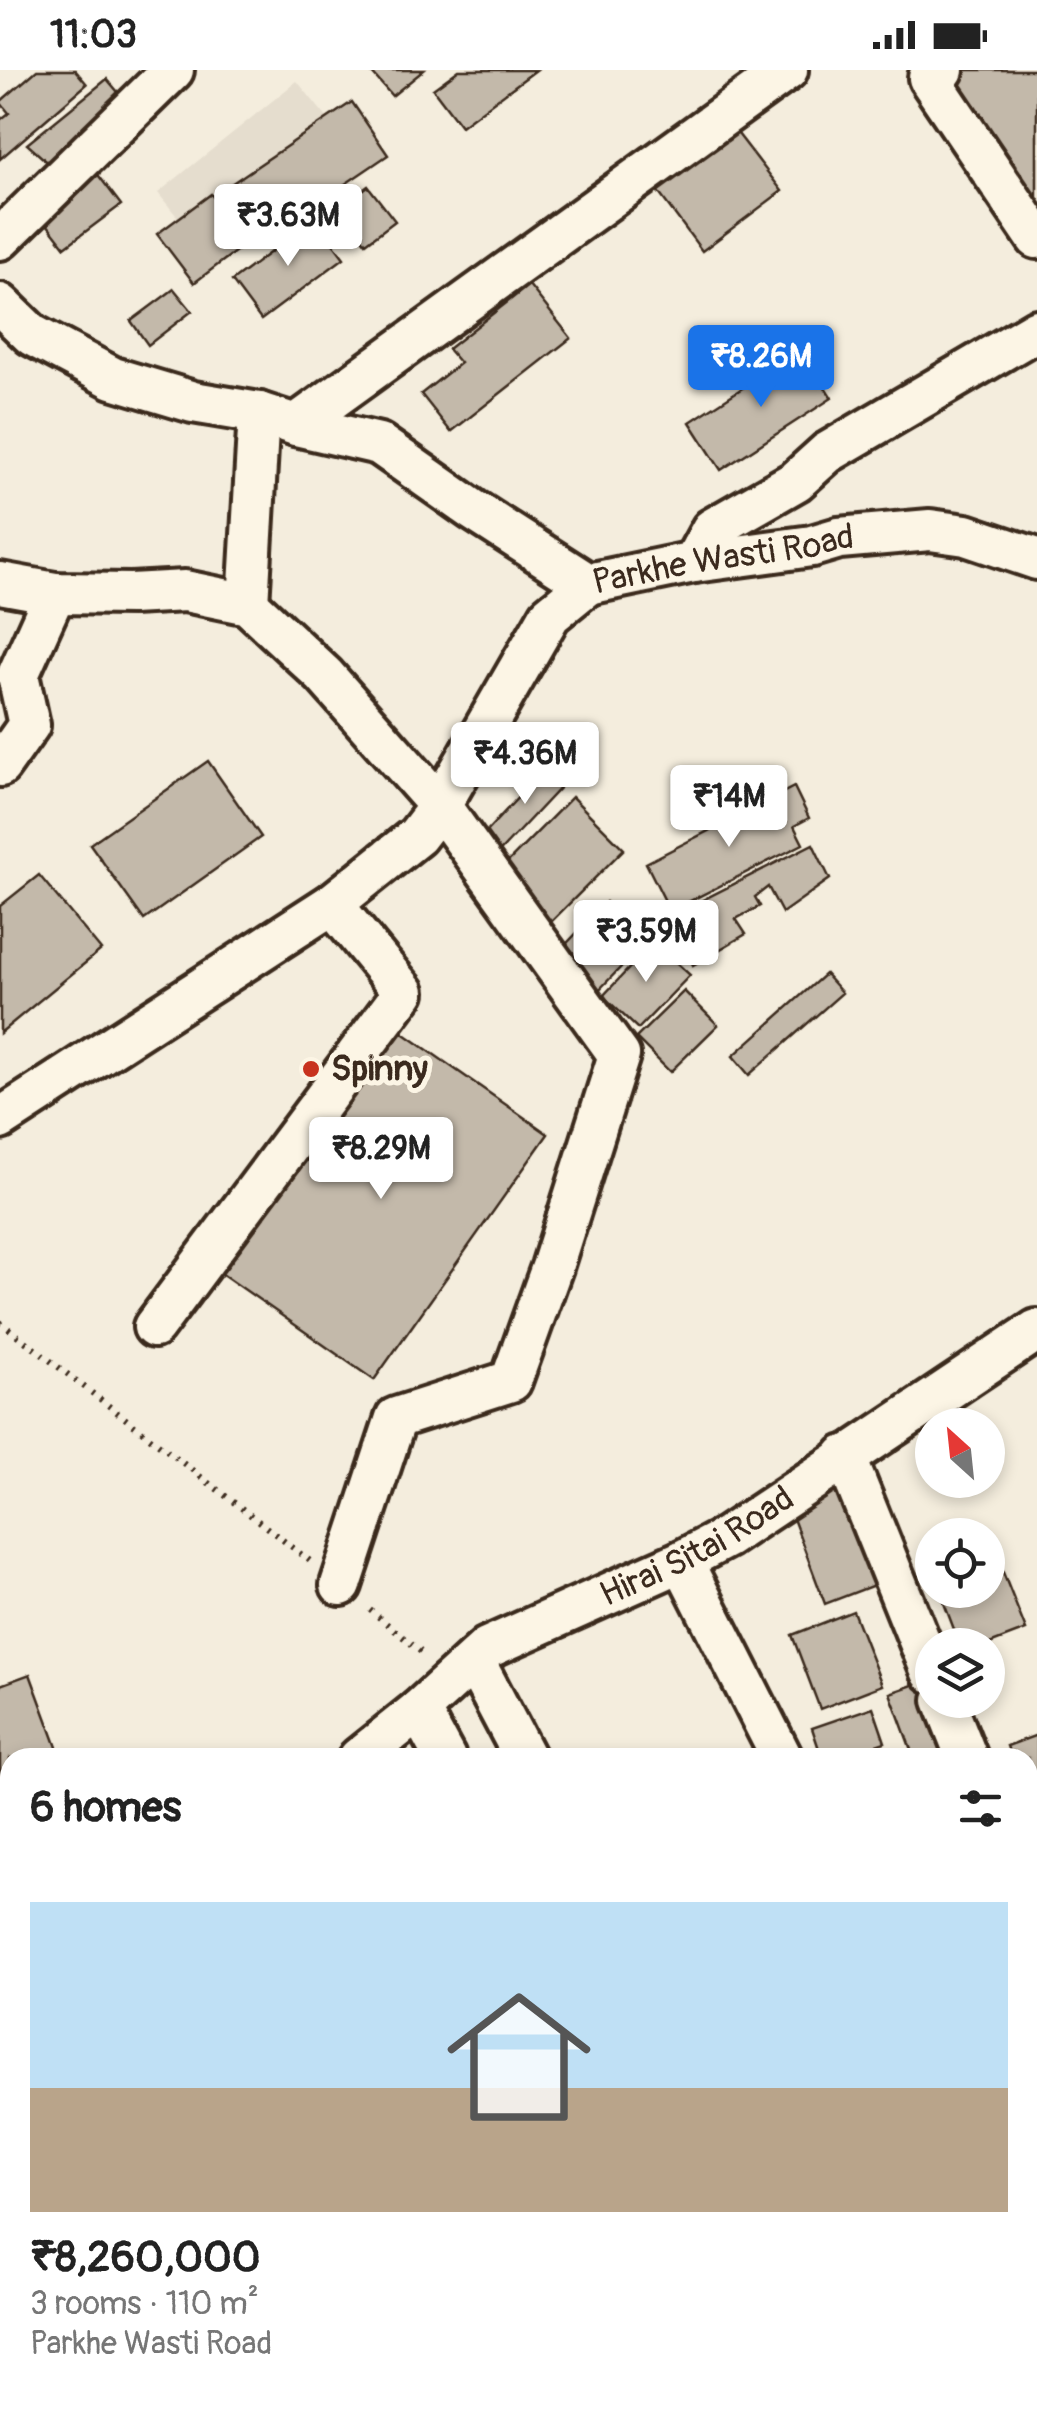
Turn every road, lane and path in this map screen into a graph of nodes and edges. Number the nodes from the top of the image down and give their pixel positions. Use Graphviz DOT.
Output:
graph roads {
  1 [pos="173,70"];
  2 [pos="788,70"];
  3 [pos="943,70"];
  4 [pos="1037,238"];
  5 [pos="0,239"];
  6 [pos="0,304"];
  7 [pos="1037,330"];
  8 [pos="277,419"];
  9 [pos="1027,546"];
  10 [pos="694,562"];
  11 [pos="0,583"];
  12 [pos="588,584"];
  13 [pos="54,592"];
  14 [pos="248,604"];
  15 [pos="0,766"];
  16 [pos="440,806"];
  17 [pos="332,904"];
  18 [pos="0,1119"];
  19 [pos="0,1322"];
  20 [pos="154,1327"];
  21 [pos="1037,1330"];
  22 [pos="846,1456"];
  23 [pos="682,1561"];
  24 [pos="341,1585"];
  25 [pos="915,1629"];
  26 [pos="464,1670"];
  27 [pos="419,1710"];
  28 [pos="951,1718"];
  29 [pos="372,1748"];
  30 [pos="439,1748"];
  31 [pos="518,1748"];
  32 [pos="777,1748"];
  33 [pos="963,1748"];
  1 -- 5 [label="street"];
  2 -- 8 [label="street"];
  3 -- 4 [label="street"];
  6 -- 8 [label="street, Parkhe Wasti Road"];
  7 -- 10 [label="street"];
  8 -- 12 [label="street, Parkhe Wasti Road"];
  8 -- 14 [label="street"];
  9 -- 10 [label="street, Parkhe Wasti Road"];
  10 -- 12 [label="street, Parkhe Wasti Road"];
  11 -- 13 [label="street"];
  12 -- 16 [label="street"];
  13 -- 14 [label="street"];
  13 -- 15 [label="street"];
  14 -- 16 [label="street"];
  16 -- 17 [label="street"];
  16 -- 24 [label="street"];
  17 -- 18 [label="street"];
  17 -- 20 [label="street"];
  19 -- 24 [label="path"];
  21 -- 22 [label="street, Hirai Sitai Road"];
  22 -- 23 [label="street, Hirai Sitai Road"];
  22 -- 25 [label="street"];
  23 -- 26 [label="street, Hirai Sitai Road"];
  23 -- 32 [label="street"];
  24 -- 26 [label="path"];
  26 -- 27 [label="street, Hirai Sitai Road"];
  26 -- 31 [label="street"];
  27 -- 29 [label="street, Hirai Sitai Road"];
  27 -- 30 [label="street"];
  28 -- 33 [label="street"];
}
